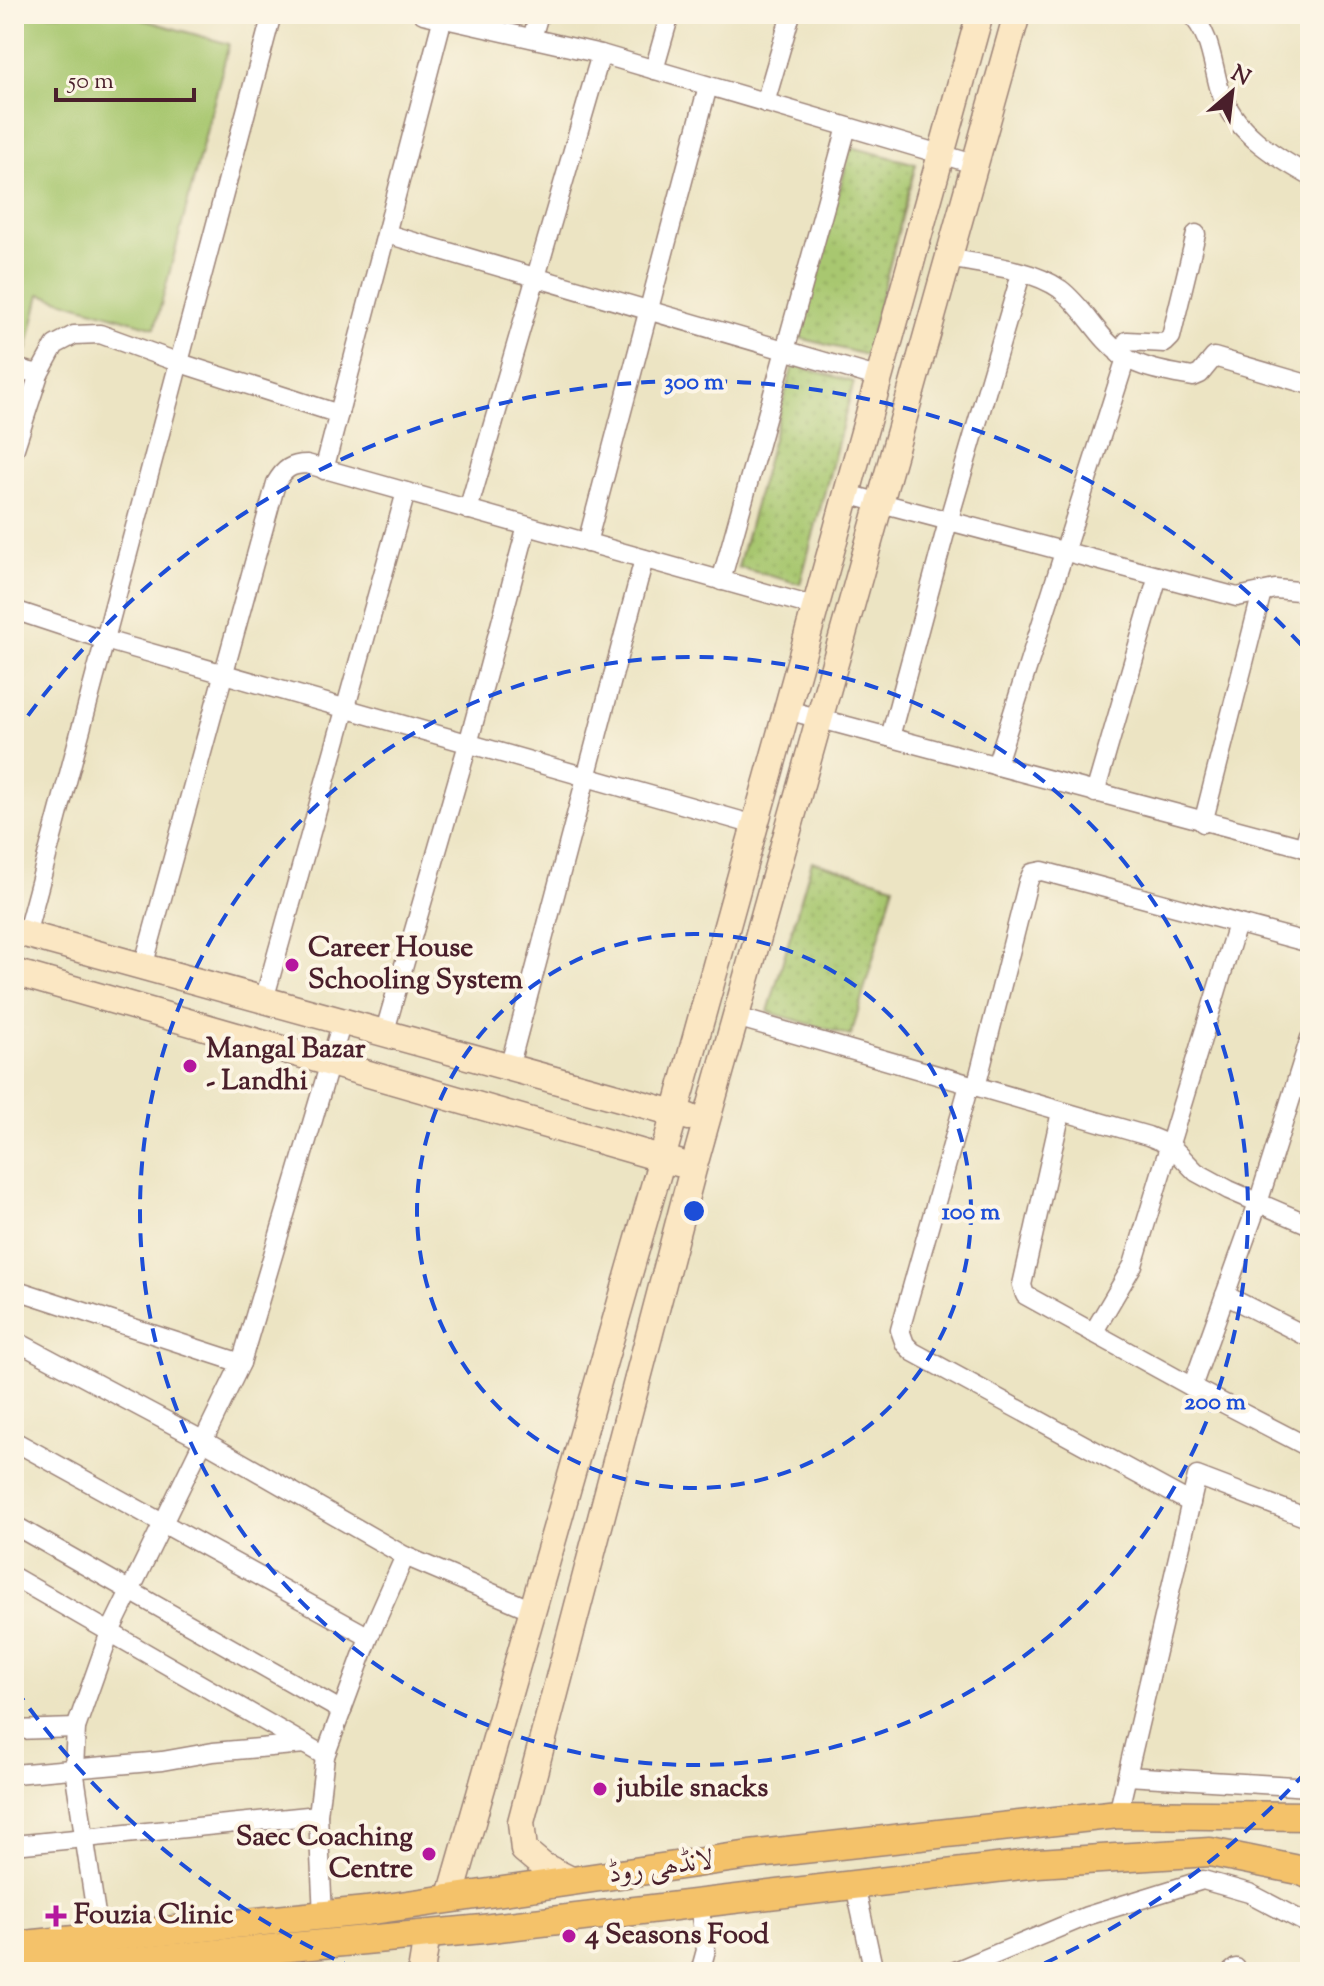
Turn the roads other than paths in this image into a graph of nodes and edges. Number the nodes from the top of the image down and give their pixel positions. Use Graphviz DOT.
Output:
graph roads {
  1 [pos="272,14"];
  2 [pos="539,14"];
  3 [pos="670,14"];
  4 [pos="791,14"];
  5 [pos="980,14"];
  6 [pos="1017,14"];
  7 [pos="1190,14"];
  8 [pos="429,15"];
  9 [pos="532,38"];
  10 [pos="601,54"];
  11 [pos="654,70"];
  12 [pos="708,86"];
  13 [pos="765,103"];
  14 [pos="847,127"];
  15 [pos="941,155"];
  16 [pos="974,164"];
  17 [pos="1310,176"];
  18 [pos="387,234"];
  19 [pos="1196,234"];
  20 [pos="948,258"];
  21 [pos="1021,274"];
  22 [pos="536,278"];
  23 [pos="649,310"];
  24 [pos="787,350"];
  25 [pos="1122,356"];
  26 [pos="180,363"];
  27 [pos="14,368"];
  28 [pos="39,374"];
  29 [pos="880,378"];
  30 [pos="1310,385"];
  31 [pos="339,414"];
  32 [pos="14,451"];
  33 [pos="324,470"];
  34 [pos="406,492"];
  35 [pos="847,494"];
  36 [pos="881,503"];
  37 [pos="468,510"];
  38 [pos="948,522"];
  39 [pos="527,526"];
  40 [pos="587,543"];
  41 [pos="1065,550"];
  42 [pos="644,559"];
  43 [pos="1158,576"];
  44 [pos="721,581"];
  45 [pos="1262,592"];
  46 [pos="1310,592"];
  47 [pos="816,607"];
  48 [pos="14,610"];
  49 [pos="105,640"];
  50 [pos="224,673"];
  51 [pos="346,709"];
  52 [pos="787,710"];
  53 [pos="819,718"];
  54 [pos="890,737"];
  55 [pos="468,744"];
  56 [pos="996,766"];
  57 [pos="588,776"];
  58 [pos="1095,793"];
  59 [pos="1203,823"];
  60 [pos="1310,824"];
  61 [pos="755,825"];
  62 [pos="1307,849"];
  63 [pos="1237,924"];
  64 [pos="20,933"];
  65 [pos="1310,943"];
  66 [pos="143,967"];
  67 [pos="14,972"];
  68 [pos="264,1000"];
  69 [pos="736,1017"];
  70 [pos="342,1022"];
  71 [pos="384,1034"];
  72 [pos="1310,1038"];
  73 [pos="332,1062"];
  74 [pos="509,1068"];
  75 [pos="973,1086"];
  76 [pos="1061,1112"];
  77 [pos="675,1113"];
  78 [pos="706,1122"];
  79 [pos="1170,1145"];
  80 [pos="662,1157"];
  81 [pos="693,1169"];
  82 [pos="1258,1203"];
  83 [pos="1310,1225"];
  84 [pos="14,1289"];
  85 [pos="1225,1295"];
  86 [pos="1093,1333"];
  87 [pos="1310,1338"];
  88 [pos="14,1340"];
  89 [pos="241,1363"];
  90 [pos="1192,1387"];
  91 [pos="14,1441"];
  92 [pos="204,1441"];
  93 [pos="1310,1448"];
  94 [pos="1191,1503"];
  95 [pos="1310,1519"];
  96 [pos="162,1522"];
  97 [pos="14,1525"];
  98 [pos="405,1556"];
  99 [pos="14,1577"];
  100 [pos="130,1590"];
  101 [pos="532,1610"];
  102 [pos="110,1632"];
  103 [pos="369,1637"];
  104 [pos="342,1711"];
  105 [pos="76,1728"];
  106 [pos="14,1730"];
  107 [pos="305,1744"];
  108 [pos="325,1756"];
  109 [pos="74,1769"];
  110 [pos="14,1774"];
  111 [pos="1127,1776"];
  112 [pos="1310,1787"];
  113 [pos="1118,1814"];
  114 [pos="318,1815"];
  115 [pos="1310,1816"];
  116 [pos="83,1837"];
  117 [pos="14,1845"];
  118 [pos="1310,1875"];
  119 [pos="573,1881"];
  120 [pos="855,1885"];
  121 [pos="450,1899"];
  122 [pos="699,1904"];
  123 [pos="323,1915"];
  124 [pos="1310,1925"];
  125 [pos="427,1935"];
  126 [pos="14,1946"];
  127 [pos="101,1958"];
  128 [pos="24,1972"];
  129 [pos="421,1972"];
  130 [pos="700,1972"];
  131 [pos="874,1972"];
  132 [pos="953,1972"];
  1 -- 26 [label="street"];
  2 -- 9 [label="street"];
  3 -- 11 [label="street"];
  4 -- 13 [label="street"];
  5 -- 15 [label="main road"];
  6 -- 16 [label="main road"];
  7 -- 17 [label="street"];
  8 -- 9 [label="street"];
  8 -- 18 [label="street"];
  9 -- 10 [label="street"];
  10 -- 11 [label="street"];
  10 -- 22 [label="street"];
  11 -- 12 [label="street"];
  12 -- 13 [label="street"];
  12 -- 23 [label="street"];
  13 -- 14 [label="street"];
  14 -- 15 [label="street"];
  14 -- 24 [label="street"];
  15 -- 16 [label="street"];
  15 -- 29 [label="main road"];
  16 -- 20 [label="main road"];
  18 -- 22 [label="street"];
  18 -- 31 [label="street"];
  19 -- 25 [label="street"];
  20 -- 21 [label="street"];
  20 -- 36 [label="main road"];
  21 -- 25 [label="street"];
  21 -- 38 [label="street"];
  22 -- 23 [label="street"];
  22 -- 37 [label="street"];
  23 -- 24 [label="street"];
  23 -- 40 [label="street"];
  24 -- 29 [label="street"];
  24 -- 44 [label="street"];
  25 -- 30 [label="street"];
  25 -- 41 [label="street"];
  26 -- 28 [label="street"];
  26 -- 31 [label="street"];
  26 -- 49 [label="street"];
  27 -- 28 [label="street"];
  28 -- 32 [label="street"];
  29 -- 35 [label="main road"];
  31 -- 33 [label="street"];
  33 -- 34 [label="street"];
  33 -- 50 [label="street"];
  34 -- 37 [label="street"];
  34 -- 51 [label="street"];
  35 -- 36 [label="street"];
  35 -- 47 [label="main road"];
  36 -- 38 [label="street"];
  36 -- 53 [label="main road"];
  37 -- 39 [label="street"];
  38 -- 41 [label="street"];
  38 -- 54 [label="street"];
  39 -- 40 [label="street"];
  39 -- 55 [label="street"];
  40 -- 42 [label="street"];
  41 -- 43 [label="street"];
  41 -- 56 [label="street"];
  42 -- 44 [label="street"];
  42 -- 57 [label="street"];
  43 -- 45 [label="street"];
  43 -- 58 [label="street"];
  44 -- 47 [label="street"];
  45 -- 46 [label="street"];
  45 -- 59 [label="street"];
  47 -- 52 [label="main road"];
  48 -- 49 [label="street"];
  49 -- 50 [label="street"];
  49 -- 64 [label="street"];
  50 -- 51 [label="street"];
  50 -- 66 [label="street"];
  51 -- 55 [label="street"];
  51 -- 68 [label="street"];
  52 -- 53 [label="street"];
  52 -- 61 [label="main road"];
  53 -- 54 [label="street"];
  53 -- 69 [label="main road"];
  54 -- 56 [label="street"];
  55 -- 57 [label="street"];
  55 -- 71 [label="street"];
  56 -- 58 [label="street"];
  57 -- 61 [label="street"];
  57 -- 74 [label="street"];
  58 -- 59 [label="street"];
  59 -- 62 [label="street"];
  60 -- 62 [label="street"];
  61 -- 77 [label="main road"];
  63 -- 65 [label="street"];
  63 -- 75 [label="street"];
  63 -- 79 [label="street"];
  64 -- 66 [label="main road"];
  66 -- 68 [label="main road"];
  67 -- 73 [label="main road"];
  68 -- 70 [label="main road"];
  69 -- 75 [label="street"];
  69 -- 78 [label="main road"];
  70 -- 71 [label="main road"];
  70 -- 73 [label="street"];
  71 -- 74 [label="main road"];
  72 -- 82 [label="street"];
  73 -- 80 [label="main road"];
  73 -- 89 [label="street"];
  74 -- 77 [label="main road"];
  75 -- 76 [label="street"];
  75 -- 94 [label="street"];
  76 -- 79 [label="street"];
  76 -- 86 [label="street"];
  77 -- 78 [label="main road"];
  77 -- 80 [label="main road"];
  78 -- 81 [label="main road"];
  79 -- 82 [label="street"];
  79 -- 86 [label="street"];
  80 -- 81 [label="main road"];
  80 -- 101 [label="main road"];
  81 -- 119 [label="main road"];
  82 -- 83 [label="street"];
  82 -- 85 [label="street"];
  84 -- 89 [label="street"];
  85 -- 87 [label="street"];
  85 -- 90 [label="street"];
  86 -- 90 [label="street"];
  88 -- 92 [label="street"];
  89 -- 92 [label="street"];
  90 -- 93 [label="street"];
  91 -- 96 [label="street"];
  92 -- 96 [label="street"];
  92 -- 98 [label="street"];
  94 -- 95 [label="street"];
  94 -- 111 [label="street"];
  96 -- 100 [label="street"];
  96 -- 103 [label="street"];
  97 -- 100 [label="street"];
  98 -- 101 [label="street"];
  98 -- 103 [label="street"];
  99 -- 102 [label="street"];
  100 -- 102 [label="street"];
  100 -- 104 [label="street"];
  101 -- 121 [label="main road"];
  102 -- 105 [label="street"];
  102 -- 107 [label="street"];
  103 -- 104 [label="street"];
  104 -- 108 [label="street"];
  105 -- 106 [label="street"];
  105 -- 109 [label="street"];
  107 -- 108 [label="street"];
  107 -- 109 [label="street"];
  108 -- 114 [label="street"];
  109 -- 110 [label="street"];
  109 -- 116 [label="street"];
  111 -- 112 [label="street"];
  111 -- 113 [label="street"];
  113 -- 115 [label="main road, لانڈھی روڈ"];
  113 -- 119 [label="main road, لانڈھی روڈ"];
  114 -- 116 [label="street"];
  114 -- 123 [label="street"];
  116 -- 117 [label="street"];
  116 -- 127 [label="street"];
  118 -- 120 [label="main road, لانڈھی روڈ"];
  119 -- 121 [label="main road, لانڈھی روڈ"];
  120 -- 122 [label="main road, لانڈھی روڈ"];
  120 -- 131 [label="street"];
  121 -- 123 [label="main road, لانڈھی روڈ"];
  122 -- 125 [label="main road, لانڈھی روڈ"];
  122 -- 130 [label="street"];
  123 -- 127 [label="main road, لانڈھی روڈ"];
  124 -- 132 [label="street"];
  125 -- 127 [label="main road, لانڈھی روڈ"];
  125 -- 129 [label="main road"];
  126 -- 127 [label="main road, لانڈھی روڈ"];
  127 -- 128 [label="main road, لانڈھی روڈ"];
}
